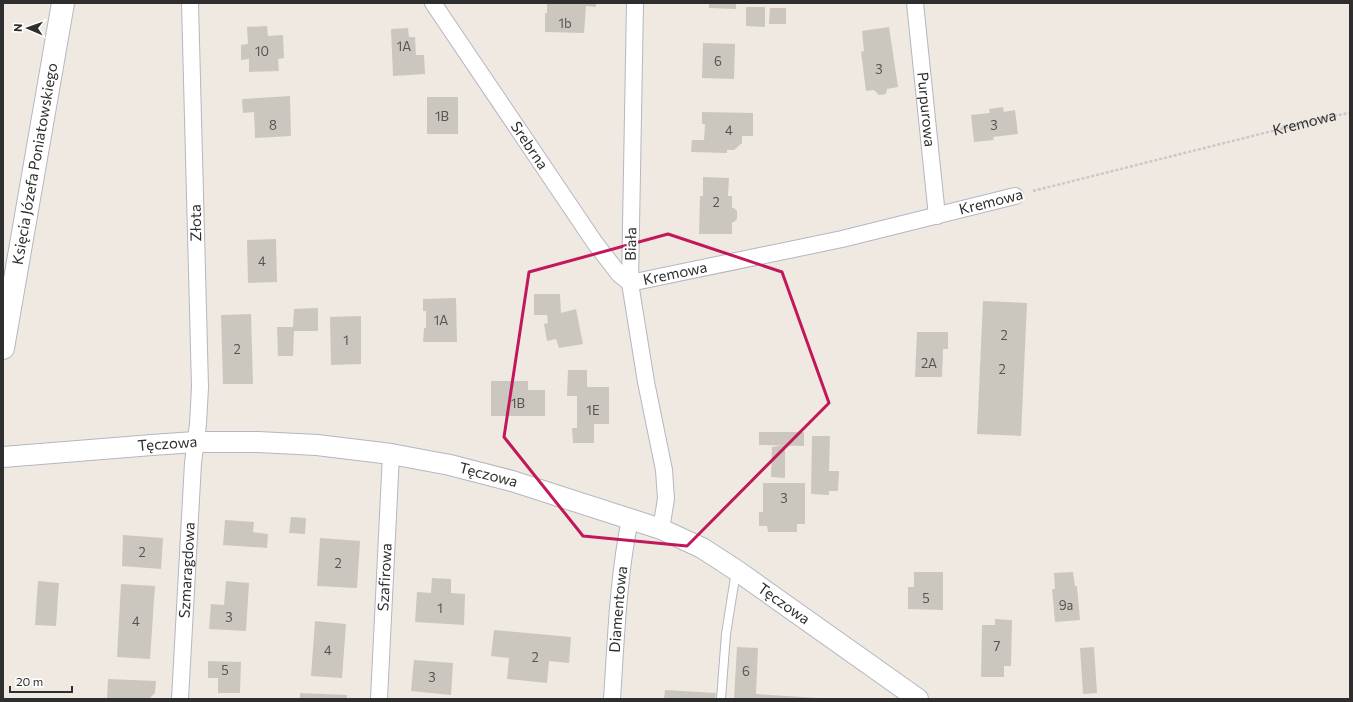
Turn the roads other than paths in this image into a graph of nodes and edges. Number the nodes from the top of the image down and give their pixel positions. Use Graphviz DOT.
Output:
graph roads {
  1 [pos="63,3"];
  2 [pos="190,3"];
  3 [pos="433,3"];
  4 [pos="635,3"];
  5 [pos="915,3"];
  6 [pos="1015,196"];
  7 [pos="937,216"];
  8 [pos="630,283"];
  9 [pos="3,348"];
  10 [pos="195,442"];
  11 [pos="391,454"];
  12 [pos="3,457"];
  13 [pos="630,519"];
  14 [pos="661,529"];
  15 [pos="736,570"];
  16 [pos="180,699"];
  17 [pos="379,699"];
  18 [pos="612,699"];
  19 [pos="721,699"];
  20 [pos="918,699"];
  1 -- 9 [label="main road, Księcia Józefa Poniatowskiego"];
  2 -- 10 [label="street, Złota"];
  3 -- 8 [label="street, Srebrna"];
  4 -- 8 [label="street, Biała"];
  5 -- 7 [label="street, Purpurowa"];
  6 -- 7 [label="street, Kremowa"];
  7 -- 8 [label="street, Kremowa"];
  8 -- 14 [label="street, Biała"];
  10 -- 11 [label="street, Tęczowa"];
  10 -- 12 [label="street, Tęczowa"];
  10 -- 16 [label="street, Szmaragdowa"];
  11 -- 13 [label="street, Tęczowa"];
  11 -- 17 [label="street, Szafirowa"];
  13 -- 14 [label="street, Tęczowa"];
  13 -- 18 [label="street, Diamentowa"];
  14 -- 15 [label="street, Tęczowa"];
  15 -- 19 [label="lane"];
  15 -- 20 [label="street, Tęczowa"];
}
